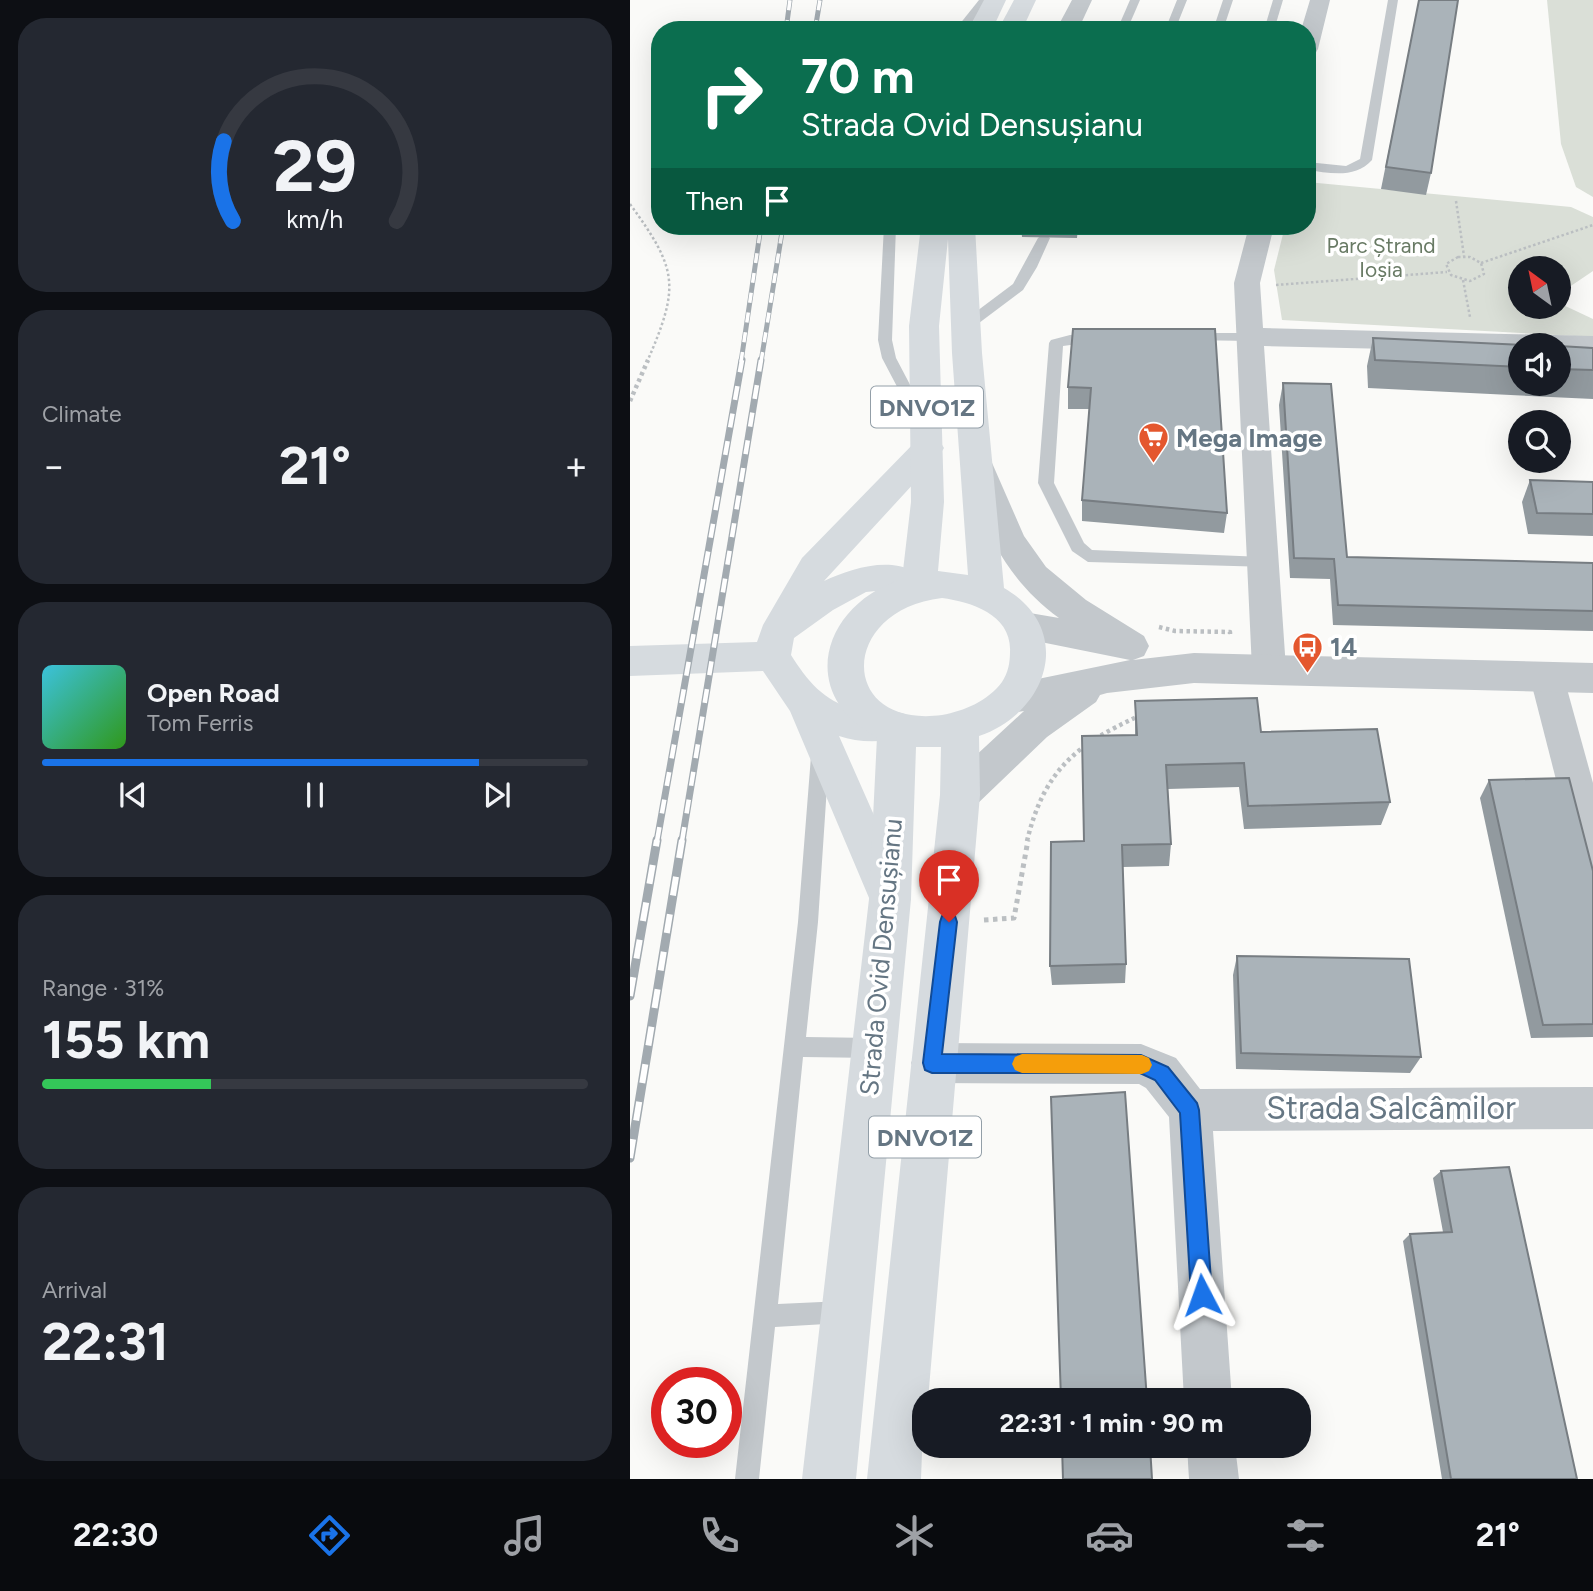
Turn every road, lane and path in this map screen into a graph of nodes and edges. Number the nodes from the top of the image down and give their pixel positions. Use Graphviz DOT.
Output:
graph roads {
  1 [pos="984,0"];
  2 [pos="995,0"];
  3 [pos="1025,0"];
  4 [pos="1082,0"];
  5 [pos="1135,0"];
  6 [pos="1182,0"];
  7 [pos="1228,0"];
  8 [pos="1278,0"];
  9 [pos="1320,0"];
  10 [pos="1393,0"];
  11 [pos="967,21"];
  12 [pos="984,21"];
  13 [pos="1014,21"];
  14 [pos="1072,21"];
  15 [pos="1126,21"];
  16 [pos="1174,21"];
  17 [pos="1220,21"];
  18 [pos="1272,21"];
  19 [pos="1314,21"];
  20 [pos="1316,167"];
  21 [pos="1456,201"];
  22 [pos="630,204"];
  23 [pos="1593,225"];
  24 [pos="651,235"];
  25 [pos="651,235"];
  26 [pos="890,235"];
  27 [pos="934,235"];
  28 [pos="961,235"];
  29 [pos="1259,235"];
  30 [pos="1044,238"];
  31 [pos="1464,256"];
  32 [pos="1481,262"];
  33 [pos="1447,272"];
  34 [pos="1463,280"];
  35 [pos="1247,283"];
  36 [pos="966,326"];
  37 [pos="1181,337"];
  38 [pos="1250,337"];
  39 [pos="1111,338"];
  40 [pos="1476,342"];
  41 [pos="1593,345"];
  42 [pos="630,401"];
  43 [pos="928,442"];
  44 [pos="975,460"];
  45 [pos="1264,564"];
  46 [pos="915,588"];
  47 [pos="987,593"];
  48 [pos="1024,626"];
  49 [pos="775,645"];
  50 [pos="1131,646"];
  51 [pos="630,661"];
  52 [pos="1194,668"];
  53 [pos="1269,669"];
  54 [pos="1107,678"];
  55 [pos="1547,678"];
  56 [pos="1593,678"];
  57 [pos="1012,698"];
  58 [pos="805,703"];
  59 [pos="894,726"];
  60 [pos="960,728"];
  61 [pos="821,742"];
  62 [pos="960,795"];
  63 [pos="1593,850"];
  64 [pos="890,899"];
  65 [pos="793,1047"];
  66 [pos="874,1048"];
  67 [pos="932,1063"];
  68 [pos="1593,1108"];
  69 [pos="1190,1110"];
  70 [pos="846,1312"];
  71 [pos="766,1317"];
  72 [pos="1207,1388"];
  73 [pos="1212,1458"];
  74 [pos="747,1479"];
  75 [pos="829,1479"];
  76 [pos="894,1479"];
  77 [pos="1213,1479"];
  1 -- 11 [label="lane"];
  2 -- 12 [label="main road"];
  3 -- 13 [label="main road"];
  4 -- 14 [label="street"];
  5 -- 15 [label="lane"];
  6 -- 16 [label="lane"];
  7 -- 17 [label="lane"];
  8 -- 18 [label="lane"];
  9 -- 19 [label="street"];
  10 -- 20 [label="lane"];
  21 -- 31 [label="path"];
  22 -- 24 [label="path"];
  23 -- 32 [label="path"];
  25 -- 42 [label="path"];
  26 -- 43 [label="lane"];
  27 -- 43 [label="main road, DNVO1Z"];
  28 -- 36 [label="main road, DNVO1Z"];
  29 -- 35 [label="street"];
  30 -- 36 [label="lane"];
  31 -- 32 [label="path"];
  31 -- 33 [label="path"];
  32 -- 34 [label="path"];
  33 -- 34 [label="path"];
  33 -- 35 [label="path"];
  34 -- 40 [label="path"];
  35 -- 38 [label="street"];
  36 -- 44 [label="main road, DNVO1Z"];
  37 -- 38 [label="lane"];
  38 -- 40 [label="street"];
  38 -- 45 [label="street"];
  39 -- 45 [label="lane"];
  40 -- 41 [label="street"];
  43 -- 46 [label="main road, DNVO1Z"];
  43 -- 49 [label="main road"];
  44 -- 47 [label="main road, DNVO1Z"];
  44 -- 50 [label="street"];
  45 -- 53 [label="street"];
  46 -- 47 [label="main road"];
  46 -- 49 [label="main road"];
  46 -- 59 [label="main road"];
  47 -- 48 [label="main road"];
  48 -- 50 [label="street"];
  48 -- 57 [label="main road"];
  49 -- 51 [label="main road"];
  49 -- 58 [label="main road"];
  50 -- 52 [label="street"];
  52 -- 53 [label="street"];
  52 -- 54 [label="street"];
  53 -- 55 [label="street"];
  54 -- 57 [label="street"];
  54 -- 62 [label="street"];
  55 -- 56 [label="street"];
  55 -- 63 [label="street"];
  57 -- 60 [label="main road"];
  58 -- 59 [label="main road"];
  58 -- 61 [label="main road"];
  59 -- 60 [label="main road"];
  59 -- 64 [label="main road, Strada Ovid Densușianu / DNVO1Z"];
  60 -- 62 [label="main road, DNVO1Z"];
  61 -- 64 [label="main road"];
  61 -- 65 [label="lane"];
  62 -- 67 [label="main road, DNVO1Z"];
  64 -- 66 [label="main road, Strada Ovid Densușianu / DNVO1Z"];
  65 -- 66 [label="lane"];
  65 -- 71 [label="lane"];
  66 -- 70 [label="main road, Strada Ovid Densușianu / DNVO1Z"];
  67 -- 69 [label="street"];
  67 -- 76 [label="main road, DNVO1Z"];
  68 -- 69 [label="street, Strada Salcâmilor"];
  69 -- 72 [label="street"];
  70 -- 71 [label="lane"];
  70 -- 75 [label="main road, Strada Ovid Densușianu / DNVO1Z"];
  71 -- 74 [label="lane"];
  73 -- 77 [label="street"];
}
